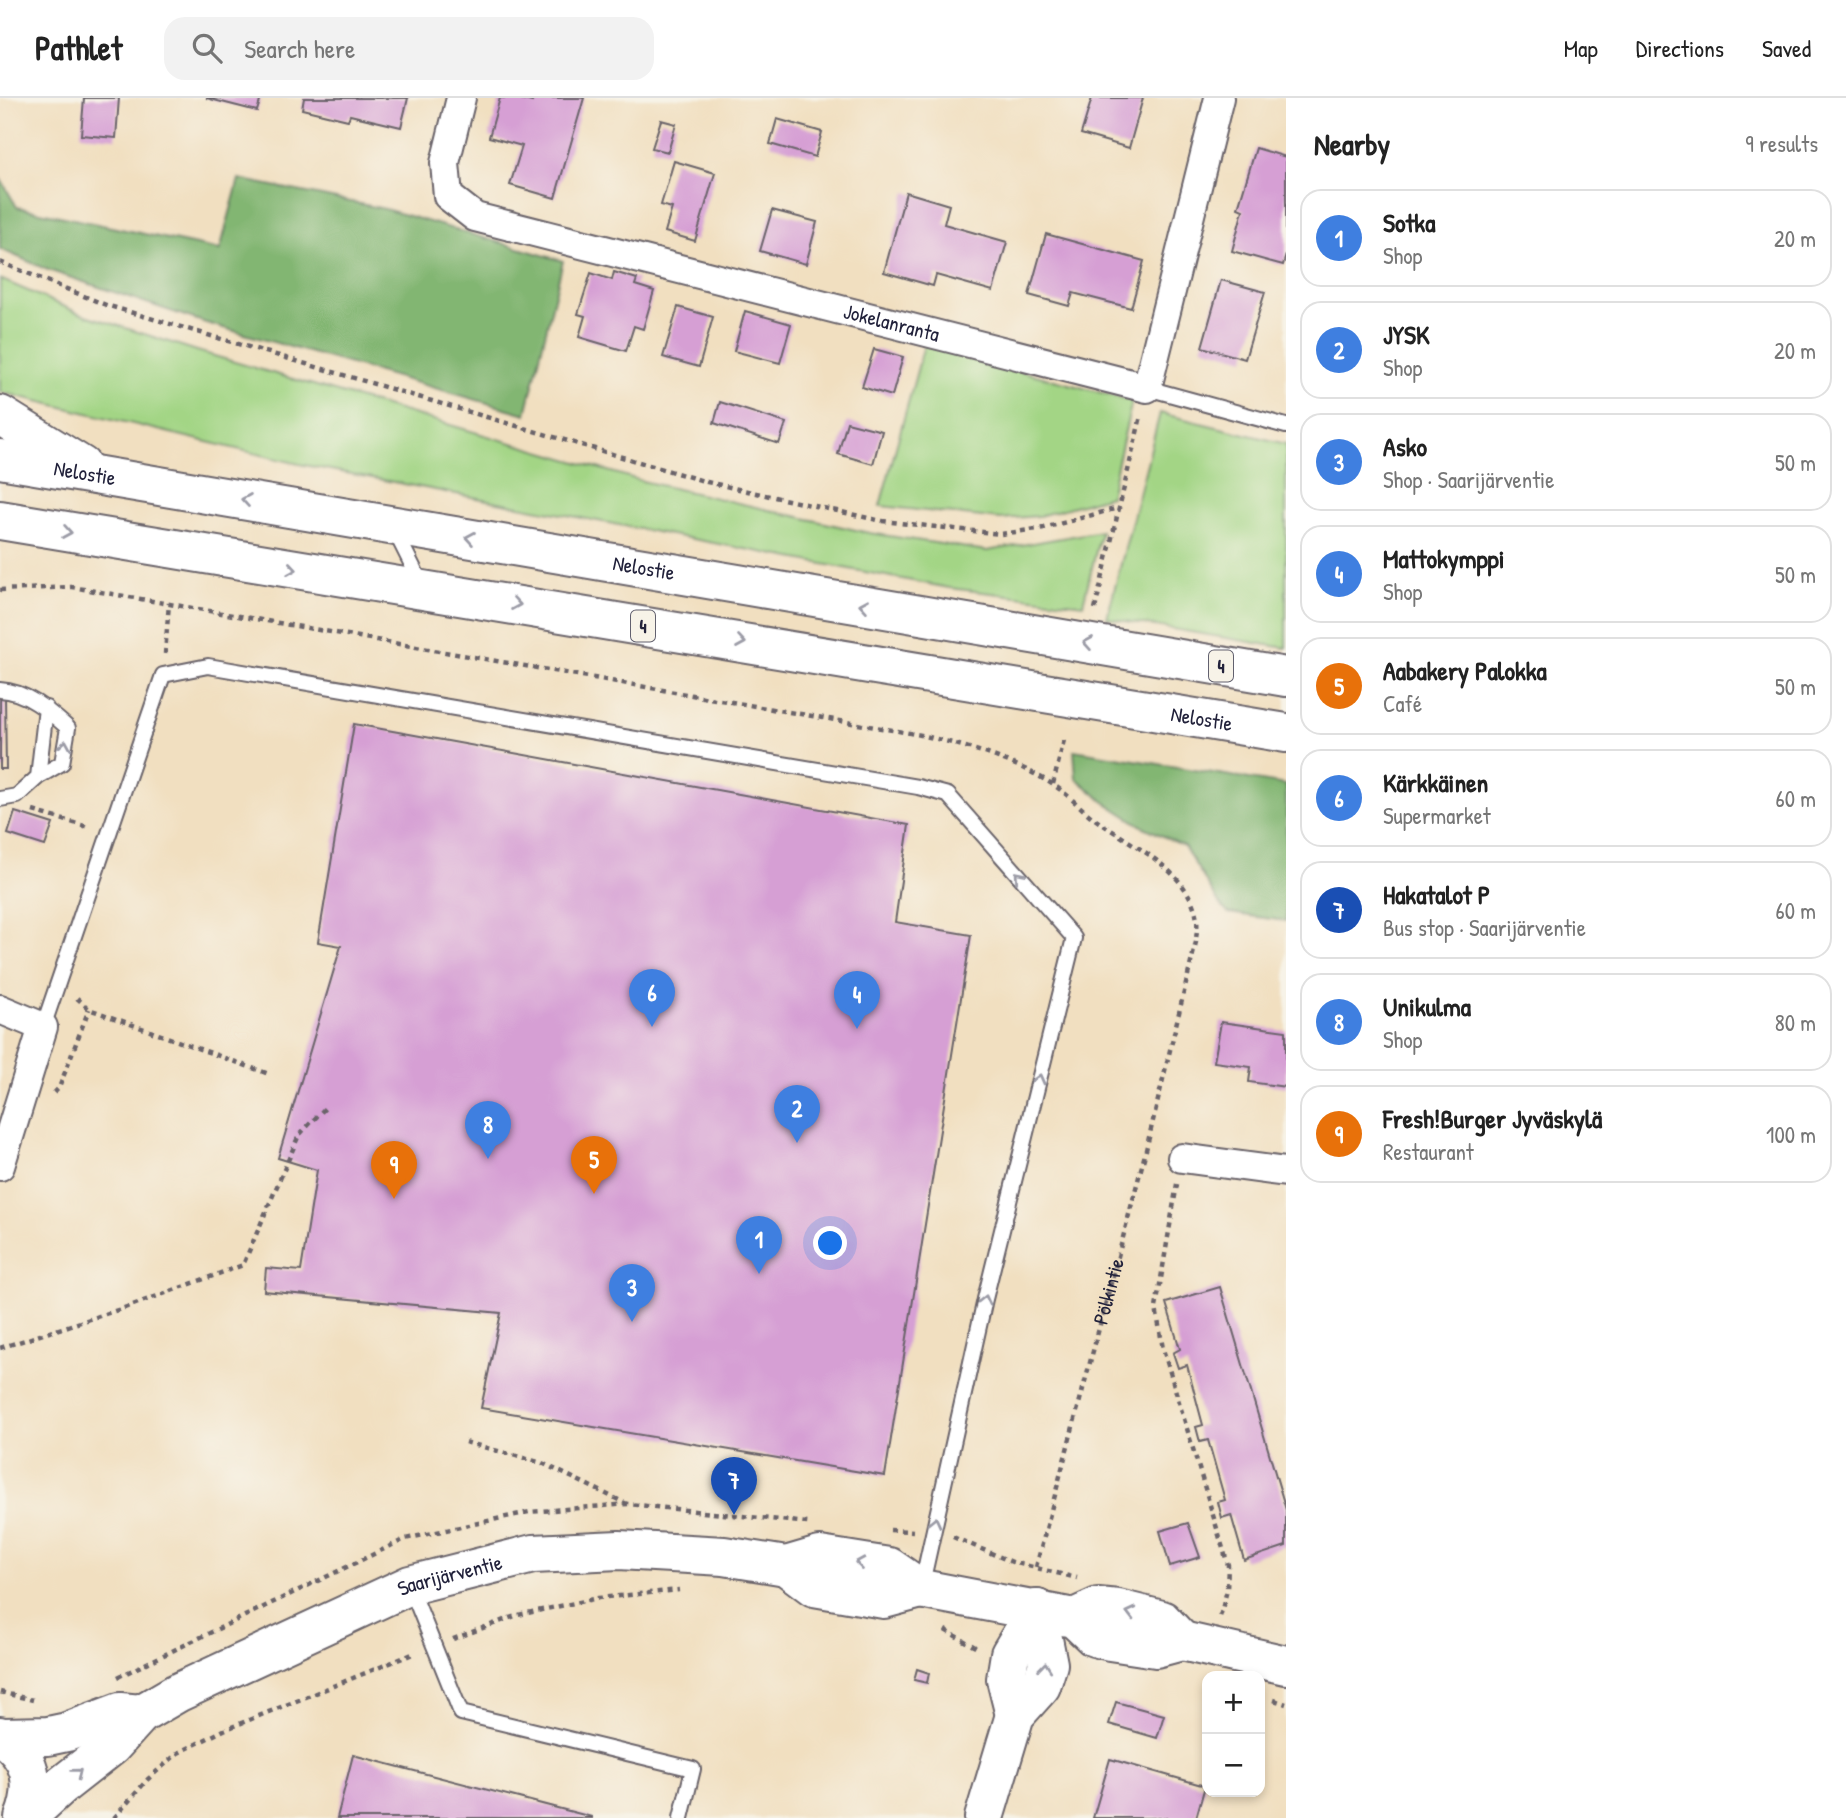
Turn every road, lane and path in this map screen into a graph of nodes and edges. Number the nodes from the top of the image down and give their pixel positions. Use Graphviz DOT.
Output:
graph roads {
  1 [pos="461,98"];
  2 [pos="1219,98"];
  3 [pos="0,262"];
  4 [pos="1147,388"];
  5 [pos="0,415"];
  6 [pos="1286,426"];
  7 [pos="0,459"];
  8 [pos="95,475"];
  9 [pos="1118,509"];
  10 [pos="0,520"];
  11 [pos="391,525"];
  12 [pos="425,589"];
  13 [pos="169,603"];
  14 [pos="1095,610"];
  15 [pos="163,675"];
  16 [pos="1286,677"];
  17 [pos="0,690"];
  18 [pos="46,708"];
  19 [pos="1286,733"];
  20 [pos="1064,740"];
  21 [pos="38,777"];
  22 [pos="1053,784"];
  23 [pos="0,799"];
  24 [pos="20,802"];
  25 [pos="109,834"];
  26 [pos="56,989"];
  27 [pos="0,1009"];
  28 [pos="43,1027"];
  29 [pos="269,1074"];
  30 [pos="327,1106"];
  31 [pos="1182,1158"];
  32 [pos="0,1166"];
  33 [pos="1286,1172"];
  34 [pos="0,1348"];
  35 [pos="465,1442"];
  36 [pos="628,1504"];
  37 [pos="1036,1567"];
  38 [pos="410,1585"];
  39 [pos="921,1589"];
  40 [pos="692,1590"];
  41 [pos="1037,1609"];
  42 [pos="1221,1616"];
  43 [pos="938,1626"];
  44 [pos="435,1645"];
  45 [pos="1010,1654"];
  46 [pos="1286,1665"];
  47 [pos="141,1714"];
  48 [pos="1015,1715"];
  49 [pos="2,1736"];
  50 [pos="25,1818"];
  51 [pos="114,1818"];
  52 [pos="681,1818"];
  53 [pos="984,1818"];
  1 -- 4 [label="street, Jokelanranta"];
  2 -- 4 [label="street"];
  3 -- 9 [label="path"];
  4 -- 6 [label="lane"];
  4 -- 9 [label="path"];
  5 -- 8 [label="main road"];
  7 -- 8 [label="main road, Nelostie / 4"];
  11 -- 8 [label="main road, Nelostie / 4, one-way"];
  9 -- 14 [label="path"];
  10 -- 12 [label="main road, Nelostie / 4, one-way"];
  11 -- 12 [label="lane"];
  16 -- 11 [label="main road, Nelostie / 4, one-way"];
  12 -- 19 [label="main road, Nelostie / 4, one-way"];
  13 -- 15 [label="path"];
  15 -- 25 [label="lane"];
  39 -- 15 [label="lane, one-way"];
  17 -- 18 [label="lane"];
  18 -- 21 [label="lane"];
  21 -- 18 [label="lane, one-way"];
  20 -- 22 [label="path"];
  21 -- 24 [label="lane"];
  23 -- 24 [label="lane"];
  24 -- 25 [label="path"];
  25 -- 26 [label="lane"];
  26 -- 28 [label="lane"];
  26 -- 29 [label="path"];
  27 -- 28 [label="street"];
  28 -- 32 [label="street"];
  30 -- 34 [label="path"];
  31 -- 33 [label="street"];
  31 -- 37 [label="path, Pölkintie"];
  31 -- 42 [label="path"];
  35 -- 36 [label="path"];
  38 -- 39 [label="main road, Saarijärventie"];
  38 -- 44 [label="lane"];
  38 -- 47 [label="main road, Saarijärventie"];
  39 -- 41 [label="main road, Saarijärventie"];
  40 -- 44 [label="path"];
  41 -- 45 [label="main road"];
  41 -- 46 [label="main road, Saarijärventie"];
  48 -- 41 [label="main road, one-way"];
  43 -- 45 [label="path"];
  44 -- 51 [label="path"];
  44 -- 52 [label="lane"];
  45 -- 48 [label="main road"];
  47 -- 49 [label="main road, Saarijärventie"];
  50 -- 47 [label="main road, Saarijärventie, one-way"];
  48 -- 53 [label="main road"];
  49 -- 50 [label="main road"];
}
